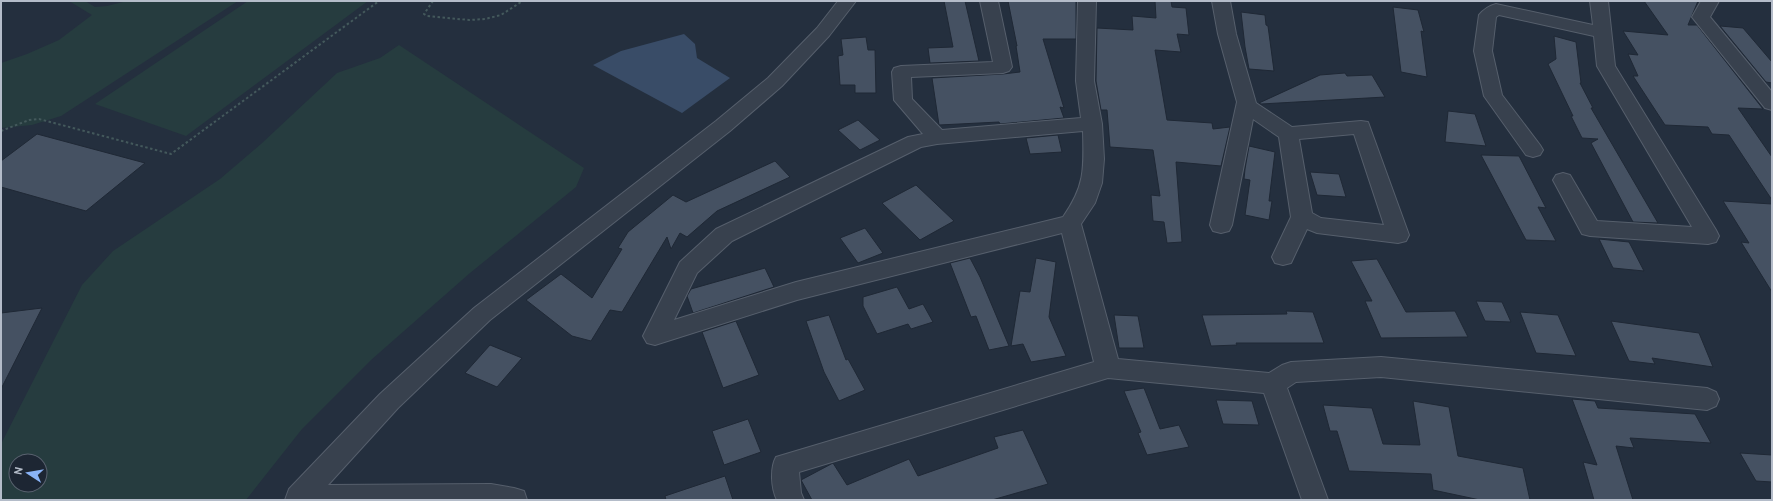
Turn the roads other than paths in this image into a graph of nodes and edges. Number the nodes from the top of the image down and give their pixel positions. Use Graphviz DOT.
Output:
graph roads {
  1 [pos="847,1"];
  2 [pos="989,1"];
  3 [pos="1087,1"];
  4 [pos="1221,1"];
  5 [pos="1599,1"];
  6 [pos="1710,1"];
  7 [pos="1602,32"];
  8 [pos="1772,104"];
  9 [pos="1246,105"];
  10 [pos="1092,124"];
  11 [pos="1288,134"];
  12 [pos="937,137"];
  13 [pos="1533,150"];
  14 [pos="1563,180"];
  15 [pos="1302,217"];
  16 [pos="1070,223"];
  17 [pos="1220,225"];
  18 [pos="1283,256"];
  19 [pos="1108,368"];
  20 [pos="1273,384"];
  21 [pos="1707,399"];
  22 [pos="298,499"];
  23 [pos="514,500"];
  24 [pos="791,500"];
  25 [pos="1315,500"];
  1 -- 22 [label="street"];
  2 -- 12 [label="street"];
  3 -- 10 [label="street"];
  4 -- 9 [label="street"];
  5 -- 7 [label="street"];
  6 -- 8 [label="street"];
  7 -- 13 [label="street"];
  7 -- 14 [label="street"];
  9 -- 11 [label="street"];
  9 -- 17 [label="street"];
  10 -- 12 [label="street"];
  10 -- 16 [label="street"];
  11 -- 15 [label="street"];
  11 -- 15 [label="street"];
  12 -- 16 [label="street"];
  15 -- 18 [label="street"];
  16 -- 19 [label="street"];
  19 -- 20 [label="street"];
  19 -- 24 [label="street"];
  20 -- 21 [label="street"];
  20 -- 25 [label="street"];
  22 -- 23 [label="street"];
}
